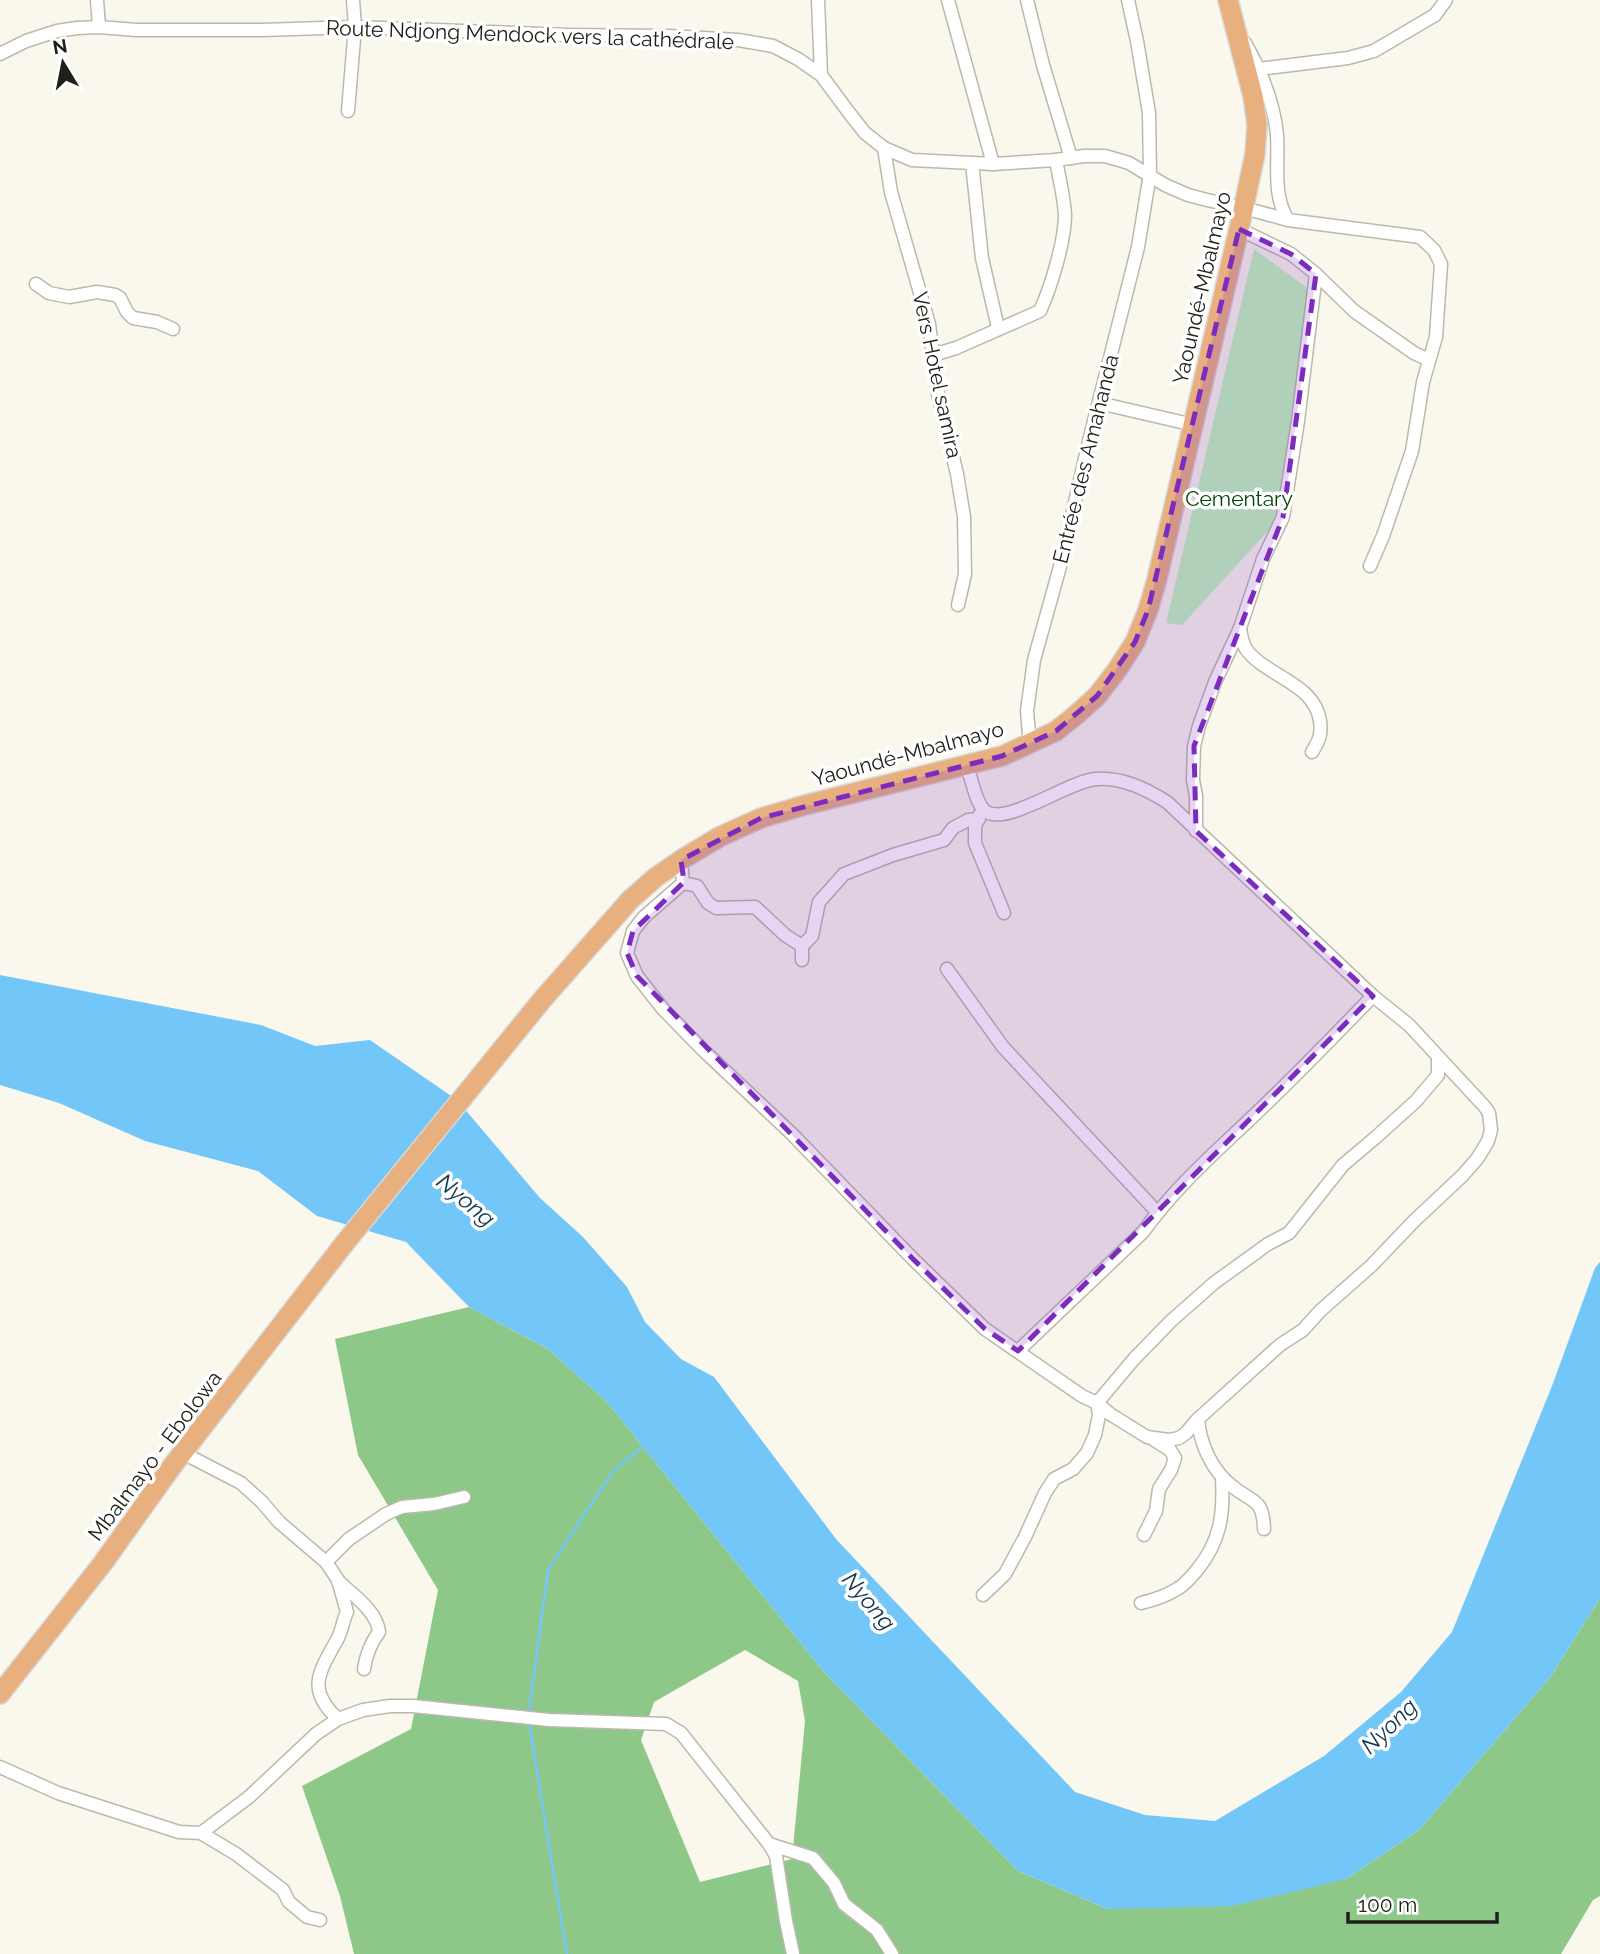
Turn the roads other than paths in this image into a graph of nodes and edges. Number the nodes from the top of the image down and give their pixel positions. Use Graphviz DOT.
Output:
graph roads {
  1 [pos="97,0"];
  2 [pos="353,0"];
  3 [pos="818,0"];
  4 [pos="948,0"];
  5 [pos="1027,0"];
  6 [pos="1128,0"];
  7 [pos="1228,0"];
  8 [pos="1446,0"];
  9 [pos="99,27"];
  10 [pos="355,27"];
  11 [pos="1235,27"];
  12 [pos="0,54"];
  13 [pos="1259,69"];
  14 [pos="821,75"];
  15 [pos="348,111"];
  16 [pos="884,148"];
  17 [pos="1071,158"];
  18 [pos="1055,160"];
  19 [pos="972,163"];
  20 [pos="992,164"];
  21 [pos="1150,174"];
  22 [pos="1244,208"];
  23 [pos="1288,220"];
  24 [pos="1239,229"];
  25 [pos="1316,274"];
  26 [pos="36,284"];
  27 [pos="998,328"];
  28 [pos="173,329"];
  29 [pos="933,355"];
  30 [pos="1429,360"];
  31 [pos="1099,403"];
  32 [pos="1194,425"];
  33 [pos="1370,566"];
  34 [pos="958,605"];
  35 [pos="1240,628"];
  36 [pos="1030,745"];
  37 [pos="1312,752"];
  38 [pos="967,766"];
  39 [pos="980,813"];
  40 [pos="1196,831"];
  41 [pos="681,860"];
  42 [pos="683,883"];
  43 [pos="1004,913"];
  44 [pos="802,946"];
  45 [pos="803,960"];
  46 [pos="947,969"];
  47 [pos="1373,996"];
  48 [pos="1438,1057"];
  49 [pos="475,1082"];
  50 [pos="1157,1212"];
  51 [pos="1018,1351"];
  52 [pos="1097,1403"];
  53 [pos="1198,1419"];
  54 [pos="1147,1437"];
  55 [pos="183,1453"];
  56 [pos="1222,1477"];
  57 [pos="464,1497"];
  58 [pos="1264,1529"];
  59 [pos="1144,1535"];
  60 [pos="326,1562"];
  61 [pos="338,1580"];
  62 [pos="983,1595"];
  63 [pos="1141,1603"];
  64 [pos="364,1669"];
  65 [pos="0,1693"];
  66 [pos="338,1719"];
  67 [pos="0,1767"];
  68 [pos="201,1833"];
  69 [pos="769,1844"];
  70 [pos="320,1920"];
  71 [pos="793,1954"];
  72 [pos="892,1954"];
  1 -- 9 [label="street"];
  2 -- 10 [label="street"];
  3 -- 14 [label="street"];
  4 -- 20 [label="street"];
  5 -- 17 [label="street"];
  6 -- 21 [label="street, Entrée des Amahanda"];
  7 -- 11 [label="highway, Yaoundé-Mbalmayo"];
  8 -- 13 [label="street"];
  9 -- 10 [label="street, Route Ndjong Mendock vers la cathédrale"];
  9 -- 12 [label="street, Route Ndjong Mendock vers la cathédrale"];
  10 -- 14 [label="street, Route Ndjong Mendock vers la cathédrale"];
  10 -- 15 [label="street"];
  11 -- 13 [label="street"];
  11 -- 22 [label="highway, Yaoundé-Mbalmayo"];
  13 -- 23 [label="street"];
  14 -- 16 [label="street, Route Ndjong Mendock vers la cathédrale"];
  16 -- 19 [label="street, Route Ndjong Mendock vers la cathédrale"];
  16 -- 29 [label="street, Vers Hotel samira"];
  17 -- 18 [label="street, Route Ndjong Mendock vers la cathédrale"];
  17 -- 21 [label="street, Route Ndjong Mendock vers la cathédrale"];
  18 -- 20 [label="street, Route Ndjong Mendock vers la cathédrale"];
  18 -- 27 [label="street"];
  19 -- 20 [label="street, Route Ndjong Mendock vers la cathédrale"];
  19 -- 27 [label="street"];
  21 -- 22 [label="street, Route Ndjong Mendock vers la cathédrale"];
  21 -- 31 [label="street, Entrée des Amahanda"];
  22 -- 23 [label="street, Route Ndjong Mendock vers la cathédrale"];
  22 -- 24 [label="highway, Yaoundé-Mbalmayo"];
  23 -- 30 [label="street, Route Ndjong Mendock vers la cathédrale"];
  24 -- 25 [label="street"];
  24 -- 32 [label="highway, Yaoundé-Mbalmayo"];
  25 -- 30 [label="street"];
  25 -- 35 [label="street"];
  26 -- 28 [label="street"];
  27 -- 29 [label="street"];
  29 -- 34 [label="street, Vers Hotel samira"];
  30 -- 33 [label="street, Route Ndjong Mendock vers la cathédrale"];
  31 -- 32 [label="street"];
  31 -- 36 [label="street, Entrée des Amahanda"];
  32 -- 36 [label="highway, Yaoundé-Mbalmayo"];
  35 -- 37 [label="street"];
  35 -- 40 [label="street"];
  36 -- 38 [label="highway, Yaoundé-Mbalmayo"];
  38 -- 39 [label="street"];
  38 -- 41 [label="highway, Yaoundé-Mbalmayo"];
  39 -- 40 [label="street"];
  39 -- 43 [label="street"];
  39 -- 44 [label="street"];
  40 -- 47 [label="street"];
  41 -- 42 [label="street"];
  41 -- 49 [label="highway, Yaoundé-Mbalmayo"];
  42 -- 44 [label="street"];
  42 -- 51 [label="street"];
  44 -- 45 [label="street"];
  46 -- 50 [label="street"];
  47 -- 48 [label="street"];
  47 -- 50 [label="street"];
  48 -- 52 [label="street"];
  48 -- 53 [label="street"];
  49 -- 55 [label="highway, Mbalmayo - Ebolowa"];
  50 -- 51 [label="street"];
  51 -- 52 [label="street"];
  52 -- 54 [label="street"];
  52 -- 62 [label="street"];
  53 -- 54 [label="street"];
  53 -- 56 [label="street"];
  54 -- 59 [label="street"];
  55 -- 60 [label="street"];
  55 -- 65 [label="highway, Mbalmayo - Ebolowa"];
  56 -- 58 [label="street"];
  56 -- 63 [label="street"];
  57 -- 60 [label="street"];
  60 -- 61 [label="street"];
  61 -- 64 [label="street"];
  61 -- 66 [label="street"];
  66 -- 68 [label="street"];
  66 -- 69 [label="street"];
  67 -- 68 [label="street"];
  68 -- 70 [label="street"];
  69 -- 71 [label="street"];
  69 -- 72 [label="street"];
}
